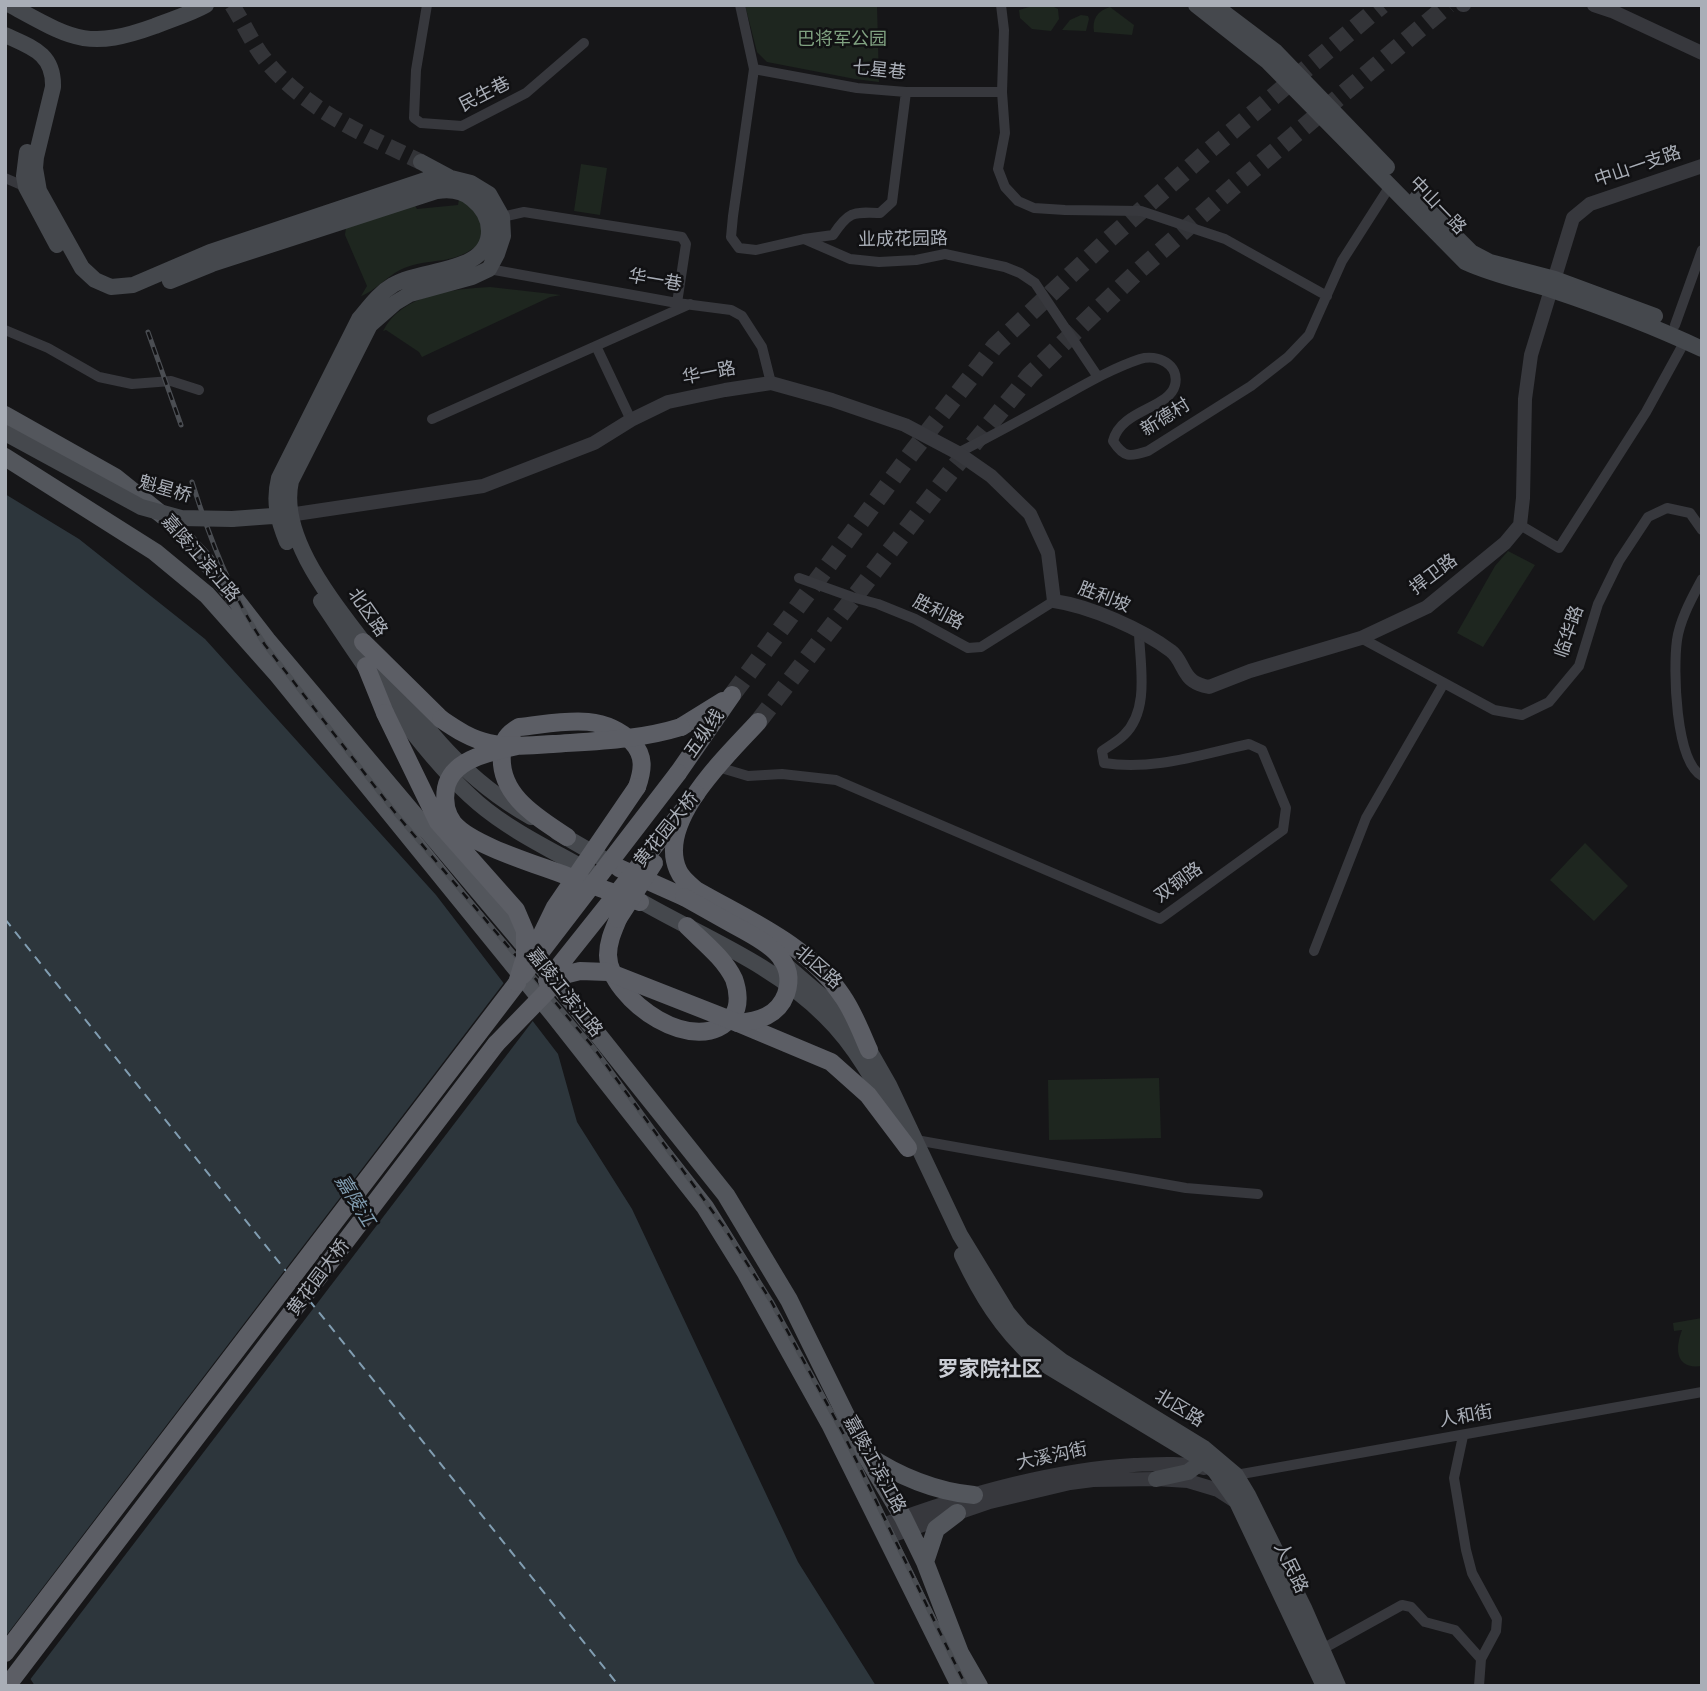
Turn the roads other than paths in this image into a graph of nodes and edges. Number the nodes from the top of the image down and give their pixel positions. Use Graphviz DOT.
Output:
graph roads {
  1 [pos="10,5"];
  2 [pos="30,5"];
  3 [pos="184,5"];
  4 [pos="206,5"];
  5 [pos="427,5"];
  6 [pos="740,5"];
  7 [pos="1001,5"];
  8 [pos="1196,5"];
  9 [pos="1214,5"];
  10 [pos="1594,5"];
  11 [pos="5,34"];
  12 [pos="584,43"];
  13 [pos="5,46"];
  14 [pos="1702,53"];
  15 [pos="754,69"];
  16 [pos="906,92"];
  17 [pos="1002,92"];
  18 [pos="421,162"];
  19 [pos="1702,166"];
  20 [pos="5,178"];
  21 [pos="451,178"];
  22 [pos="434,184"];
  23 [pos="1391,186"];
  24 [pos="26,187"];
  25 [pos="502,217"];
  26 [pos="804,239"];
  27 [pos="1702,250"];
  28 [pos="489,269"];
  29 [pos="1553,285"];
  30 [pos="1327,296"];
  31 [pos="677,303"];
  32 [pos="690,304"];
  33 [pos="1675,325"];
  34 [pos="5,330"];
  35 [pos="1702,337"];
  36 [pos="1685,341"];
  37 [pos="596,346"];
  38 [pos="1702,349"];
  39 [pos="1098,377"];
  40 [pos="771,383"];
  41 [pos="199,390"];
  42 [pos="5,415"];
  43 [pos="432,419"];
  44 [pos="631,420"];
  45 [pos="5,433"];
  46 [pos="958,453"];
  47 [pos="5,457"];
  48 [pos="283,516"];
  49 [pos="1520,525"];
  50 [pos="1702,530"];
  51 [pos="799,578"];
  52 [pos="1702,579"];
  53 [pos="1054,601"];
  54 [pos="1139,633"];
  55 [pos="1362,638"];
  56 [pos="363,642"];
  57 [pos="366,666"];
  58 [pos="1444,683"];
  59 [pos="758,722"];
  60 [pos="517,746"];
  61 [pos="715,770"];
  62 [pos="448,773"];
  63 [pos="678,773"];
  64 [pos="472,776"];
  65 [pos="1702,776"];
  66 [pos="696,794"];
  67 [pos="682,819"];
  68 [pos="566,837"];
  69 [pos="619,868"];
  70 [pos="640,902"];
  71 [pos="687,926"];
  72 [pos="1314,951"];
  73 [pos="517,984"];
  74 [pos="738,1023"];
  75 [pos="496,1044"];
  76 [pos="869,1050"];
  77 [pos="912,1144"];
  78 [pos="1258,1194"];
  79 [pos="1702,1392"];
  80 [pos="1184,1435"];
  81 [pos="1463,1436"];
  82 [pos="865,1454"];
  83 [pos="1200,1463"];
  84 [pos="1215,1471"];
  85 [pos="1236,1475"];
  86 [pos="1156,1479"];
  87 [pos="974,1495"];
  88 [pos="1237,1502"];
  89 [pos="957,1513"];
  90 [pos="905,1523"];
  91 [pos="883,1532"];
  92 [pos="925,1562"];
  93 [pos="1317,1652"];
  94 [pos="5,1653"];
  95 [pos="1481,1660"];
  96 [pos="8,1686"];
  97 [pos="960,1686"];
  98 [pos="979,1686"];
  99 [pos="1324,1686"];
  100 [pos="1338,1686"];
  101 [pos="1479,1686"];
  1 -- 4 [label="main road"];
  2 -- 3 [label="main road"];
  5 -- 12 [label="street, 民生巷"];
  6 -- 15 [label="street"];
  7 -- 17 [label="street"];
  8 -- 23 [label="main road, 中山一路"];
  9 -- 29 [label="main road, 中山一路"];
  10 -- 14 [label="street"];
  11 -- 22 [label="main road, 北区路"];
  13 -- 24 [label="main road"];
  15 -- 16 [label="street, 七星巷"];
  15 -- 26 [label="street"];
  16 -- 17 [label="street, 七星巷"];
  16 -- 26 [label="street"];
  17 -- 30 [label="street"];
  18 -- 21 [label="main road"];
  19 -- 29 [label="street, 中山一支路"];
  20 -- 24 [label="street"];
  21 -- 22 [label="main road, 北区路"];
  21 -- 25 [label="main road, 北区路"];
  22 -- 24 [label="main road, 北区路"];
  22 -- 48 [label="main road, 北区路"];
  23 -- 29 [label="main road, 中山一路"];
  23 -- 30 [label="street, 新德村"];
  25 -- 28 [label="main road"];
  25 -- 31 [label="street"];
  26 -- 39 [label="street, 业成花园路"];
  27 -- 33 [label="street"];
  28 -- 31 [label="street, 华一巷"];
  28 -- 48 [label="main road, 北区路"];
  29 -- 33 [label="main road, 中山一路"];
  29 -- 36 [label="main road, 中山一路"];
  29 -- 49 [label="street"];
  30 -- 39 [label="street, 新德村"];
  31 -- 32 [label="street, 华一巷"];
  32 -- 37 [label="street"];
  32 -- 40 [label="street, 华一巷"];
  33 -- 35 [label="main road, 中山一路"];
  34 -- 41 [label="street"];
  36 -- 38 [label="main road, 中山一路"];
  36 -- 49 [label="street"];
  37 -- 43 [label="street"];
  37 -- 44 [label="street"];
  39 -- 46 [label="street, 新德村"];
  40 -- 44 [label="street, 华一路"];
  40 -- 46 [label="street, 华一路"];
  42 -- 82 [label="main road, 嘉陵江滨江路"];
  44 -- 48 [label="street, 华一路"];
  45 -- 48 [label="main road, 魁星桥, bridge"];
  46 -- 53 [label="street, 华一路"];
  47 -- 91 [label="main road, 嘉陵江滨江路"];
  48 -- 56 [label="main road, 北区路"];
  48 -- 57 [label="main road, 北区路"];
  49 -- 55 [label="street, 捍卫路"];
  50 -- 58 [label="street, 临华路"];
  51 -- 53 [label="street, 胜利路"];
  52 -- 65 [label="street"];
  53 -- 54 [label="street, 胜利坡"];
  54 -- 55 [label="street, 捍卫路"];
  54 -- 61 [label="street, 双钢路"];
  55 -- 58 [label="street, 临华路"];
  56 -- 60 [label="highway, bridge"];
  56 -- 64 [label="main road, 北区路"];
  57 -- 62 [label="main road, 北区路"];
  57 -- 73 [label="highway, bridge"];
  58 -- 72 [label="street"];
  59 -- 61 [label="highway, 五纵线"];
  60 -- 63 [label="highway, 五纵线, bridge"];
  60 -- 70 [label="highway, bridge"];
  61 -- 66 [label="highway, 黄花园大桥"];
  62 -- 64 [label="main road"];
  62 -- 70 [label="main road, 北区路"];
  63 -- 73 [label="highway, 黄花园大桥, bridge"];
  64 -- 68 [label="main road, 北区路"];
  66 -- 67 [label="highway, bridge"];
  66 -- 75 [label="highway, 黄花园大桥, bridge"];
  67 -- 71 [label="highway, bridge"];
  67 -- 76 [label="highway"];
  68 -- 69 [label="main road, 北区路"];
  68 -- 73 [label="highway, bridge"];
  69 -- 74 [label="highway, bridge"];
  69 -- 76 [label="main road, 北区路"];
  70 -- 71 [label="main road, 北区路"];
  71 -- 77 [label="main road, 北区路"];
  73 -- 94 [label="highway, 黄花园大桥"];
  74 -- 75 [label="highway, bridge"];
  74 -- 77 [label="highway"];
  75 -- 96 [label="highway, 黄花园大桥"];
  76 -- 77 [label="main road, 北区路"];
  77 -- 78 [label="street"];
  77 -- 80 [label="main road, 北区路"];
  77 -- 83 [label="main road, 北区路"];
  79 -- 81 [label="street, 人和街"];
  80 -- 83 [label="main road"];
  80 -- 85 [label="main road, 北区路"];
  81 -- 85 [label="street, 人和街"];
  81 -- 95 [label="street"];
  82 -- 87 [label="main road"];
  82 -- 90 [label="main road, 嘉陵江滨江路"];
  83 -- 84 [label="main road, 北区路"];
  83 -- 86 [label="main road"];
  83 -- 87 [label="street, 大溪沟街"];
  84 -- 85 [label="street"];
  84 -- 88 [label="main road, 人民路"];
  85 -- 93 [label="main road, 人民路"];
  86 -- 88 [label="street, 大溪沟街"];
  86 -- 89 [label="street, 大溪沟街"];
  87 -- 90 [label="street, 大溪沟街"];
  88 -- 93 [label="main road, 人民路"];
  89 -- 90 [label="street, 大溪沟街"];
  89 -- 92 [label="main road"];
  90 -- 91 [label="street, 大溪沟街"];
  90 -- 92 [label="main road, 嘉陵江滨江路"];
  91 -- 97 [label="main road, 嘉陵江滨江路"];
  92 -- 98 [label="main road, 嘉陵江滨江路"];
  93 -- 95 [label="street"];
  93 -- 99 [label="main road, 人民路"];
  93 -- 100 [label="main road, 人民路"];
  95 -- 101 [label="street"];
}
